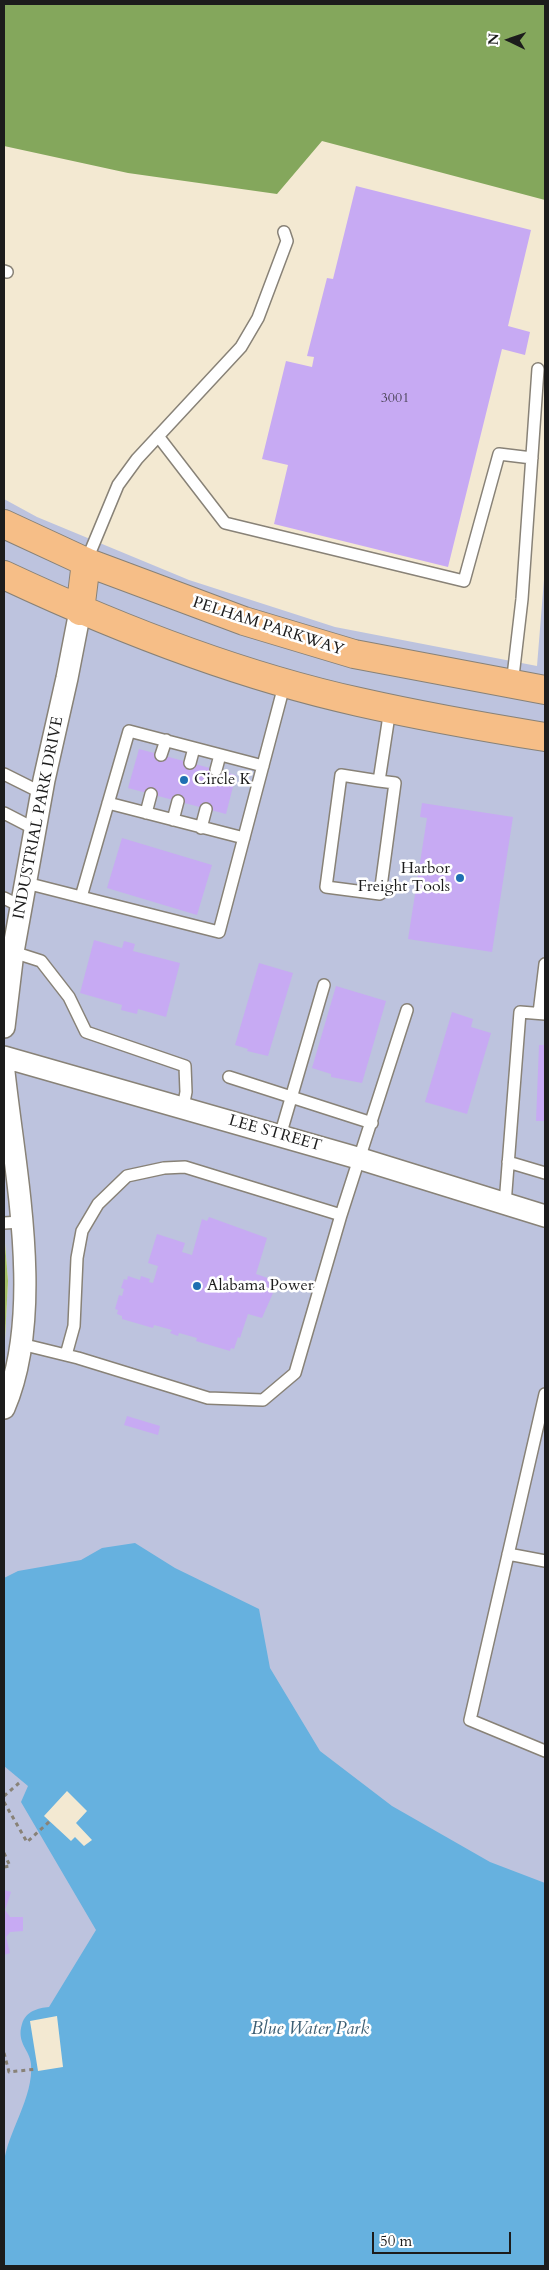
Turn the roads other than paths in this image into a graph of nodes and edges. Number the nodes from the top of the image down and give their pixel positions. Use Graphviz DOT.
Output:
graph roads {
  1 [pos="284,232"];
  2 [pos="538,369"];
  3 [pos="158,436"];
  4 [pos="532,458"];
  5 [pos="4,524"];
  6 [pos="86,562"];
  7 [pos="4,575"];
  8 [pos="80,610"];
  9 [pos="285,682"];
  10 [pos="512,685"];
  11 [pos="545,690"];
  12 [pos="390,708"];
  13 [pos="545,737"];
  14 [pos="166,740"];
  15 [pos="194,748"];
  16 [pos="161,755"];
  17 [pos="220,755"];
  18 [pos="190,763"];
  19 [pos="263,766"];
  20 [pos="216,770"];
  21 [pos="4,774"];
  22 [pos="379,781"];
  23 [pos="42,793"];
  24 [pos="151,794"];
  25 [pos="178,802"];
  26 [pos="108,804"];
  27 [pos="206,809"];
  28 [pos="4,814"];
  29 [pos="146,814"];
  30 [pos="173,820"];
  31 [pos="201,828"];
  32 [pos="36,829"];
  33 [pos="244,838"];
  34 [pos="26,883"];
  35 [pos="81,897"];
  36 [pos="13,902"];
  37 [pos="13,952"];
  38 [pos="545,964"];
  39 [pos="324,985"];
  40 [pos="407,1010"];
  41 [pos="542,1014"];
  42 [pos="4,1027"];
  43 [pos="4,1057"];
  44 [pos="4,1072"];
  45 [pos="229,1077"];
  46 [pos="291,1097"];
  47 [pos="183,1107"];
  48 [pos="372,1123"];
  49 [pos="280,1136"];
  50 [pos="361,1159"];
  51 [pos="508,1162"];
  52 [pos="545,1173"];
  53 [pos="505,1204"];
  54 [pos="342,1215"];
  55 [pos="545,1216"];
  56 [pos="12,1223"];
  57 [pos="21,1344"];
  58 [pos="66,1355"];
  59 [pos="545,1394"];
  60 [pos="4,1408"];
  61 [pos="508,1554"];
  62 [pos="545,1561"];
  63 [pos="545,1751"];
  1 -- 3 [label="lane"];
  2 -- 4 [label="lane"];
  3 -- 4 [label="lane"];
  3 -- 6 [label="lane"];
  4 -- 10 [label="lane"];
  5 -- 6 [label="main road, PELHAM PARKWAY"];
  6 -- 8 [label="main road"];
  6 -- 10 [label="main road, PELHAM PARKWAY"];
  7 -- 8 [label="main road"];
  8 -- 9 [label="main road"];
  8 -- 23 [label="street, INDUSTRIAL PARK DRIVE"];
  9 -- 12 [label="main road"];
  9 -- 19 [label="lane"];
  10 -- 11 [label="main road, PELHAM PARKWAY"];
  12 -- 13 [label="main road"];
  12 -- 22 [label="lane"];
  14 -- 15 [label="lane"];
  14 -- 16 [label="lane"];
  14 -- 26 [label="lane"];
  15 -- 17 [label="lane"];
  15 -- 18 [label="lane"];
  17 -- 19 [label="lane"];
  17 -- 20 [label="lane"];
  19 -- 33 [label="lane"];
  21 -- 23 [label="lane"];
  22 -- 22 [label="lane"];
  23 -- 32 [label="street, INDUSTRIAL PARK DRIVE"];
  24 -- 29 [label="lane"];
  25 -- 30 [label="lane"];
  26 -- 29 [label="lane"];
  26 -- 35 [label="lane"];
  27 -- 31 [label="lane"];
  28 -- 32 [label="lane"];
  29 -- 30 [label="lane"];
  30 -- 31 [label="lane"];
  31 -- 33 [label="lane"];
  32 -- 34 [label="street, INDUSTRIAL PARK DRIVE"];
  33 -- 35 [label="lane"];
  34 -- 35 [label="lane"];
  34 -- 36 [label="street, INDUSTRIAL PARK DRIVE"];
  36 -- 37 [label="street, INDUSTRIAL PARK DRIVE"];
  37 -- 42 [label="street, INDUSTRIAL PARK DRIVE"];
  37 -- 47 [label="lane"];
  38 -- 41 [label="lane"];
  39 -- 46 [label="lane"];
  40 -- 48 [label="lane"];
  41 -- 51 [label="lane"];
  43 -- 47 [label="street, LEE STREET"];
  44 -- 56 [label="street"];
  45 -- 46 [label="lane"];
  46 -- 48 [label="lane"];
  46 -- 49 [label="lane"];
  47 -- 49 [label="street, LEE STREET"];
  48 -- 50 [label="lane"];
  49 -- 50 [label="street, LEE STREET"];
  50 -- 53 [label="street, LEE STREET"];
  50 -- 54 [label="lane"];
  51 -- 52 [label="lane"];
  51 -- 53 [label="lane"];
  53 -- 55 [label="street, LEE STREET"];
  54 -- 58 [label="lane"];
  54 -- 58 [label="lane"];
  56 -- 57 [label="street"];
  57 -- 58 [label="lane"];
  57 -- 60 [label="street"];
  59 -- 61 [label="lane"];
  61 -- 62 [label="lane"];
  61 -- 63 [label="lane"];
}
